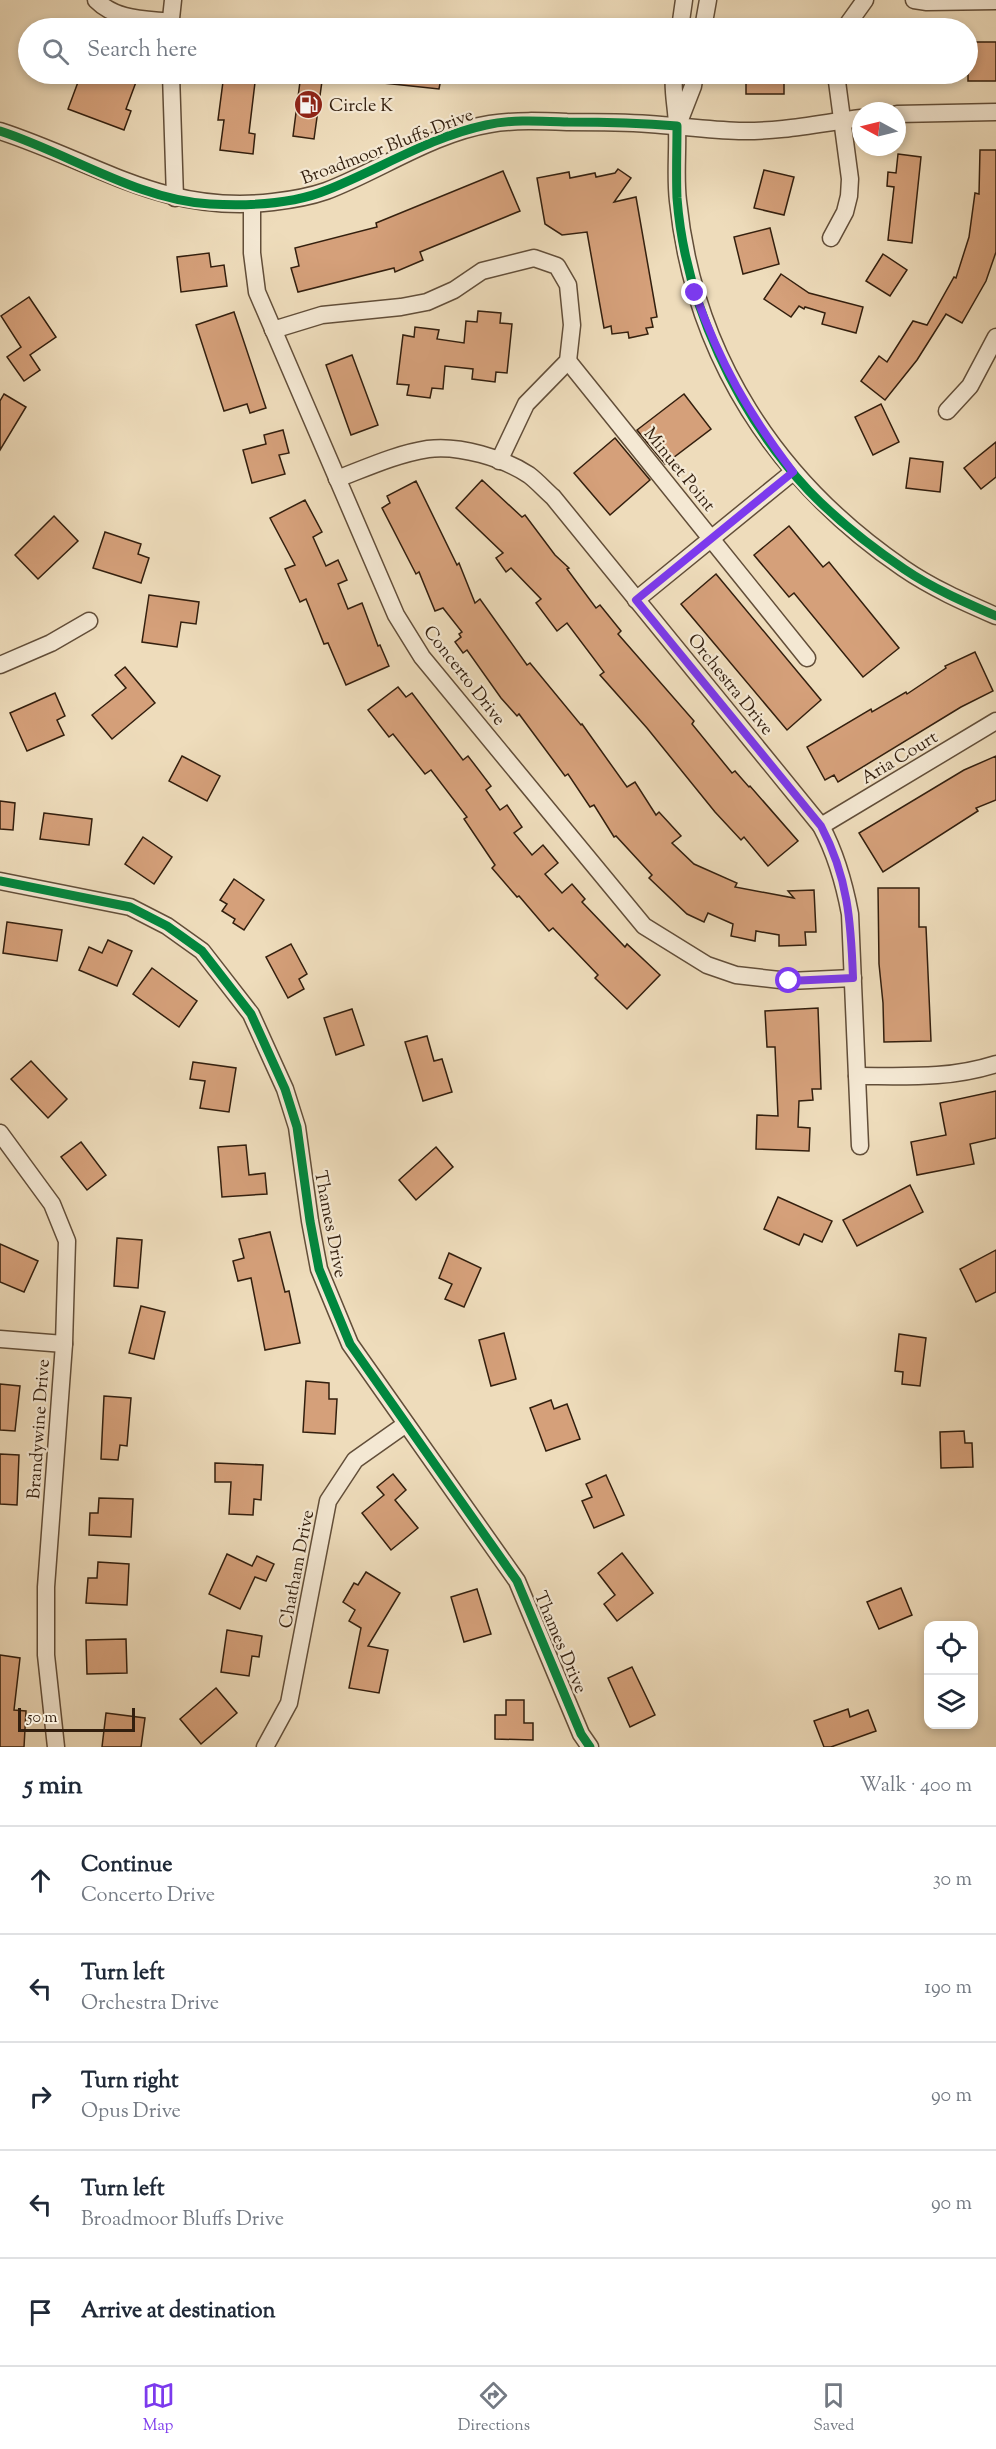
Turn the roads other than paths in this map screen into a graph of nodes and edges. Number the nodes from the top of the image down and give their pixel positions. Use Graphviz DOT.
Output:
graph roads {
  1 [pos="96,0"];
  2 [pos="173,0"];
  3 [pos="684,0"];
  4 [pos="708,0"];
  5 [pos="865,0"];
  6 [pos="914,0"];
  7 [pos="996,0"];
  8 [pos="131,18"];
  9 [pos="171,18"];
  10 [pos="681,18"];
  11 [pos="705,18"];
  12 [pos="852,18"];
  13 [pos="171,84"];
  14 [pos="673,84"];
  15 [pos="693,84"];
  16 [pos="837,84"];
  17 [pos="996,112"];
  18 [pos="906,114"];
  19 [pos="852,119"];
  20 [pos="842,120"];
  21 [pos="677,126"];
  22 [pos="0,131"];
  23 [pos="175,198"];
  24 [pos="252,204"];
  25 [pos="831,238"];
  26 [pos="273,330"];
  27 [pos="996,338"];
  28 [pos="568,361"];
  29 [pos="946,411"];
  30 [pos="499,461"];
  31 [pos="793,472"];
  32 [pos="336,479"];
  33 [pos="712,539"];
  34 [pos="636,600"];
  35 [pos="996,616"];
  36 [pos="88,621"];
  37 [pos="807,658"];
  38 [pos="0,665"];
  39 [pos="996,721"];
  40 [pos="821,826"];
  41 [pos="0,881"];
  42 [pos="853,978"];
  43 [pos="996,1064"];
  44 [pos="857,1076"];
  45 [pos="0,1133"];
  46 [pos="860,1146"];
  47 [pos="0,1339"];
  48 [pos="64,1344"];
  49 [pos="406,1424"];
  50 [pos="56,1747"];
  51 [pos="265,1747"];
  52 [pos="590,1747"];
  1 -- 8 [label="street"];
  2 -- 9 [label="street"];
  3 -- 10 [label="street"];
  4 -- 11 [label="street"];
  5 -- 12 [label="street"];
  6 -- 7 [label="street"];
  13 -- 23 [label="street"];
  14 -- 21 [label="street"];
  15 -- 21 [label="street"];
  16 -- 20 [label="street"];
  17 -- 18 [label="street"];
  19 -- 20 [label="street, Broadmoor Bluffs Drive"];
  20 -- 21 [label="street, Broadmoor Bluffs Drive"];
  20 -- 25 [label="street"];
  21 -- 24 [label="street, Broadmoor Bluffs Drive"];
  21 -- 31 [label="street"];
  22 -- 23 [label="street, Broadmoor Bluffs Drive"];
  23 -- 24 [label="street, Broadmoor Bluffs Drive"];
  24 -- 26 [label="street, Concerto Drive"];
  26 -- 28 [label="street"];
  26 -- 32 [label="street, Concerto Drive"];
  27 -- 29 [label="street"];
  28 -- 30 [label="street"];
  28 -- 33 [label="street, Minuet Point"];
  30 -- 32 [label="street, Orchestra Drive"];
  30 -- 34 [label="street, Orchestra Drive"];
  31 -- 33 [label="street"];
  31 -- 35 [label="street"];
  32 -- 42 [label="street, Concerto Drive"];
  33 -- 34 [label="street"];
  33 -- 37 [label="street, Minuet Point"];
  34 -- 40 [label="street, Orchestra Drive"];
  36 -- 38 [label="street"];
  39 -- 40 [label="street, Aria Court"];
  40 -- 42 [label="street, Orchestra Drive"];
  41 -- 49 [label="street, Thames Drive"];
  42 -- 44 [label="street, Orchestra Drive"];
  43 -- 44 [label="street"];
  44 -- 46 [label="street, Orchestra Drive"];
  45 -- 48 [label="street, Brandywine Drive"];
  47 -- 48 [label="street"];
  48 -- 50 [label="street, Brandywine Drive"];
  49 -- 51 [label="street, Chatham Drive"];
  49 -- 52 [label="street, Thames Drive"];
}
